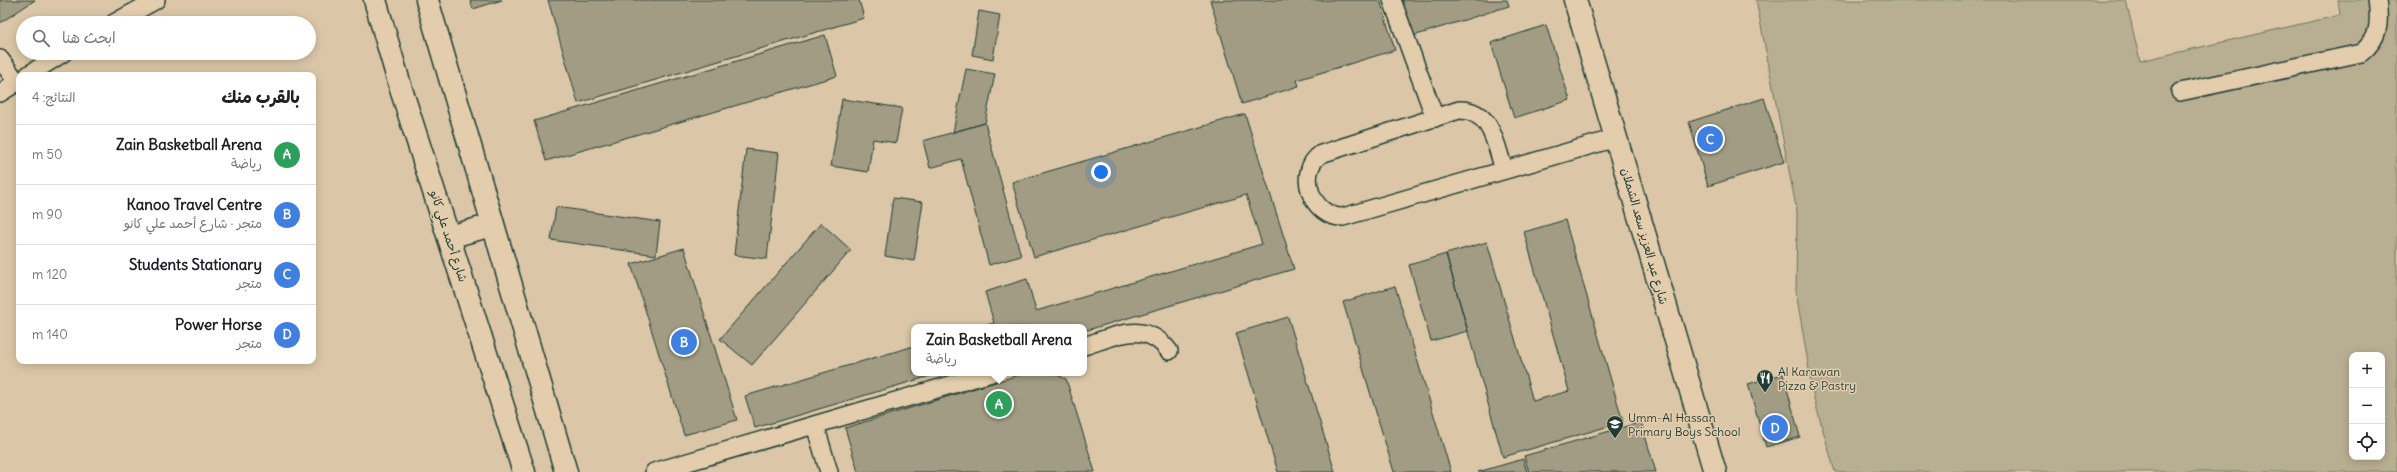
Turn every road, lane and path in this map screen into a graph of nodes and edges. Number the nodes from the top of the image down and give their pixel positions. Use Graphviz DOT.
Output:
graph roads {
  1 [pos="156,0"];
  2 [pos="375,0"];
  3 [pos="427,0"];
  4 [pos="1392,0"];
  5 [pos="1574,0"];
  6 [pos="2377,0"];
  7 [pos="127,16"];
  8 [pos="0,59"];
  9 [pos="51,60"];
  10 [pos="32,72"];
  11 [pos="16,74"];
  12 [pos="16,82"];
  13 [pos="2180,92"];
  14 [pos="0,93"];
  15 [pos="1435,118"];
  16 [pos="1616,138"];
  17 [pos="1504,170"];
  18 [pos="492,225"];
  19 [pos="449,237"];
  20 [pos="1087,345"];
  21 [pos="1169,351"];
  22 [pos="980,376"];
  23 [pos="815,425"];
  24 [pos="524,472"];
  25 [pos="566,472"];
  26 [pos="654,472"];
  27 [pos="829,472"];
  28 [pos="1715,472"];
  1 -- 7 [label="lane"];
  2 -- 19 [label="main road, شارع أحمد علي كانو"];
  3 -- 18 [label="main road"];
  4 -- 15 [label="lane"];
  5 -- 16 [label="main road, شارع عبد العزيز سعد الشملان"];
  6 -- 13 [label="lane"];
  8 -- 11 [label="lane"];
  9 -- 10 [label="lane"];
  12 -- 14 [label="lane"];
  15 -- 17 [label="lane"];
  15 -- 17 [label="lane"];
  16 -- 17 [label="lane"];
  16 -- 28 [label="main road, شارع عبد العزيز سعد الشملان"];
  18 -- 19 [label="main road"];
  18 -- 25 [label="main road"];
  19 -- 24 [label="main road, شارع أحمد علي كانو"];
  20 -- 21 [label="lane"];
  22 -- 23 [label="lane"];
  23 -- 26 [label="lane"];
  23 -- 27 [label="lane"];
}
